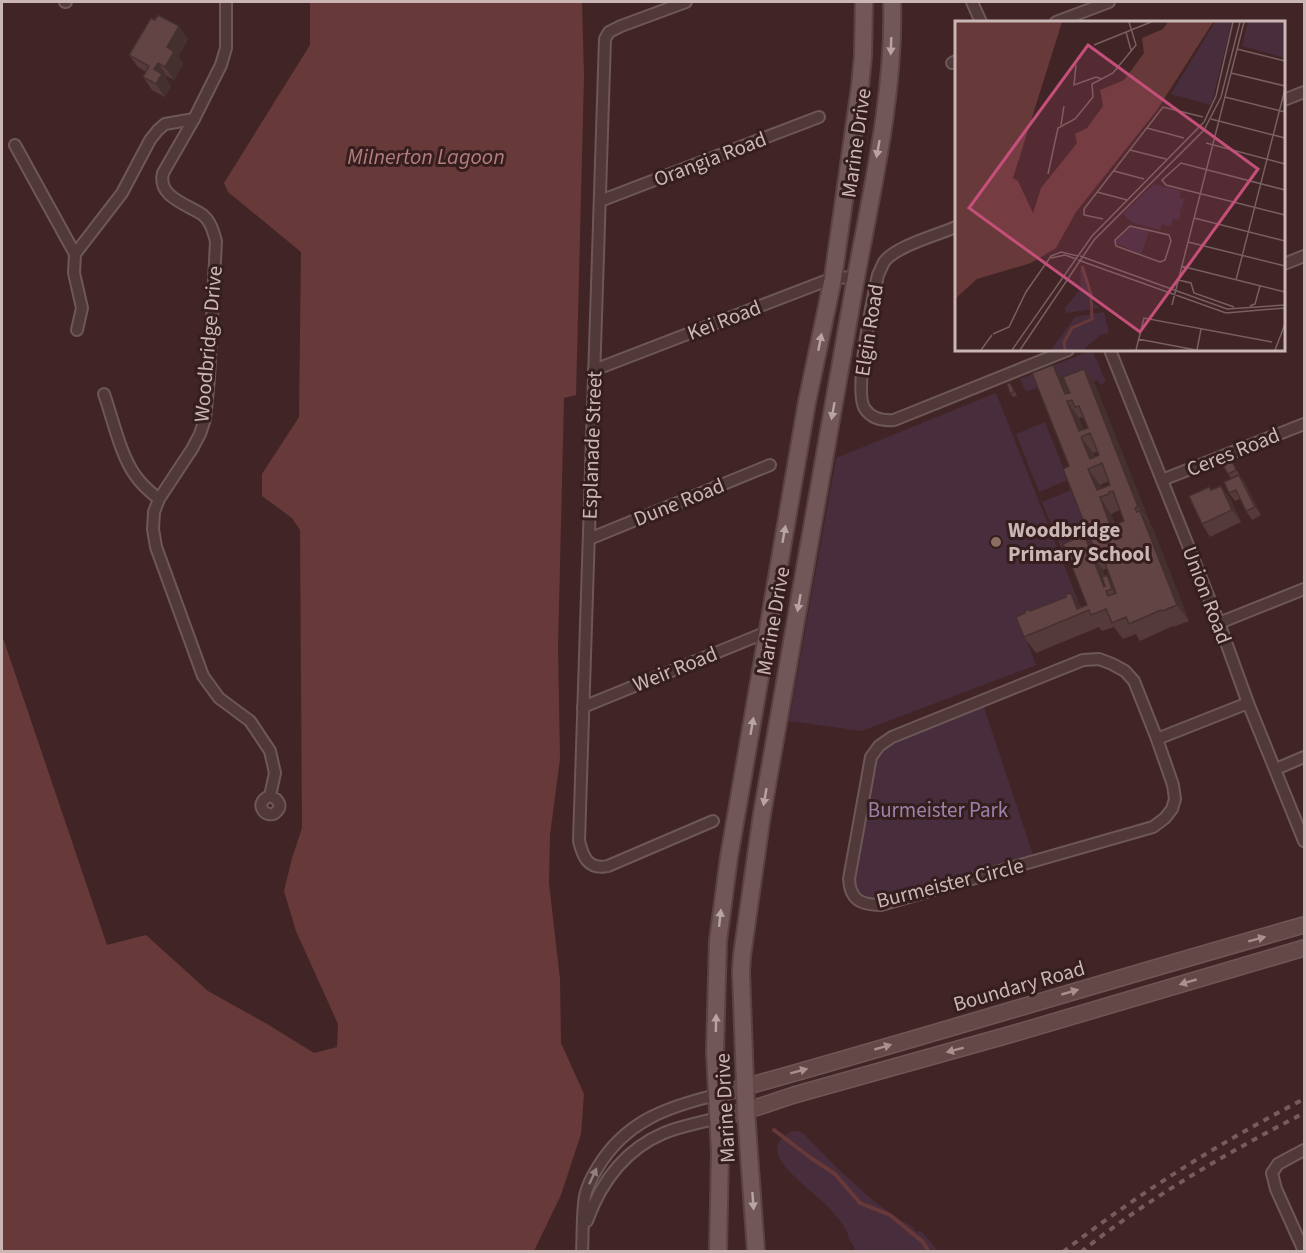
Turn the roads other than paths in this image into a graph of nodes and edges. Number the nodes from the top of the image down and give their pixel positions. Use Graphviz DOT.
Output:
graph roads {
  1 [pos="226,2"];
  2 [pos="686,2"];
  3 [pos="864,2"];
  4 [pos="892,2"];
  5 [pos="972,2"];
  6 [pos="1109,2"];
  7 [pos="981,21"];
  8 [pos="1059,21"];
  9 [pos="1305,92"];
  10 [pos="1285,100"];
  11 [pos="819,117"];
  12 [pos="194,119"];
  13 [pos="15,145"];
  14 [pos="600,201"];
  15 [pos="955,228"];
  16 [pos="75,254"];
  17 [pos="1305,256"];
  18 [pos="1285,264"];
  19 [pos="856,277"];
  20 [pos="832,278"];
  21 [pos="77,330"];
  22 [pos="1066,351"];
  23 [pos="1110,351"];
  24 [pos="594,370"];
  25 [pos="104,394"];
  26 [pos="1305,424"];
  27 [pos="770,465"];
  28 [pos="1162,480"];
  29 [pos="159,499"];
  30 [pos="589,539"];
  31 [pos="1305,589"];
  32 [pos="1219,623"];
  33 [pos="767,632"];
  34 [pos="1248,703"];
  35 [pos="582,707"];
  36 [pos="1157,739"];
  37 [pos="1305,757"];
  38 [pos="1276,769"];
  39 [pos="270,796"];
  40 [pos="712,821"];
  41 [pos="1305,841"];
  42 [pos="1305,926"];
  43 [pos="1305,948"];
  44 [pos="745,1087"];
  45 [pos="716,1095"];
  46 [pos="746,1111"];
  47 [pos="717,1118"];
  48 [pos="1305,1150"];
  49 [pos="583,1233"];
  50 [pos="582,1251"];
  51 [pos="718,1251"];
  52 [pos="756,1251"];
  53 [pos="1305,1251"];
  1 -- 12 [label="street, Woodbridge Drive"];
  2 -- 14 [label="street, Esplanade Street"];
  3 -- 20 [label="main road, Marine Drive"];
  4 -- 19 [label="main road, Marine Drive, one-way"];
  5 -- 7 [label="street"];
  6 -- 8 [label="street"];
  9 -- 10 [label="street"];
  11 -- 14 [label="street, Orangia Road"];
  12 -- 16 [label="street"];
  12 -- 29 [label="street, Woodbridge Drive"];
  13 -- 16 [label="street"];
  14 -- 24 [label="street, Esplanade Street"];
  15 -- 22 [label="street, Elgin Road"];
  16 -- 21 [label="street"];
  17 -- 18 [label="street"];
  19 -- 20 [label="street, Kei Road"];
  19 -- 44 [label="main road, Marine Drive, one-way"];
  20 -- 24 [label="street, Kei Road"];
  33 -- 20 [label="main road, Marine Drive, one-way"];
  23 -- 28 [label="street, Union Road"];
  24 -- 30 [label="street, Esplanade Street"];
  25 -- 29 [label="street"];
  26 -- 28 [label="street, Ceres Road"];
  27 -- 30 [label="street, Dune Road"];
  28 -- 32 [label="street, Union Road"];
  29 -- 39 [label="street, Woodbridge Drive"];
  30 -- 35 [label="street, Esplanade Street"];
  31 -- 32 [label="street"];
  32 -- 34 [label="street, Union Road"];
  33 -- 35 [label="street, Weir Road"];
  45 -- 33 [label="main road, Marine Drive, one-way"];
  34 -- 36 [label="street"];
  34 -- 38 [label="street, Union Road"];
  35 -- 40 [label="street, Esplanade Street"];
  36 -- 36 [label="street, Burmeister Circle"];
  37 -- 38 [label="street"];
  38 -- 41 [label="street, Union Road"];
  44 -- 42 [label="main road, Boundary Road, one-way"];
  43 -- 46 [label="main road, Boundary Road, one-way"];
  44 -- 45 [label="main road, Boundary Road"];
  44 -- 46 [label="main road, Marine Drive"];
  45 -- 47 [label="main road, Marine Drive"];
  49 -- 45 [label="street, one-way"];
  46 -- 47 [label="main road, Boundary Road"];
  46 -- 52 [label="main road, Marine Drive, one-way"];
  47 -- 49 [label="street"];
  47 -- 51 [label="main road, Marine Drive"];
  48 -- 53 [label="street"];
  49 -- 50 [label="street"];
}
